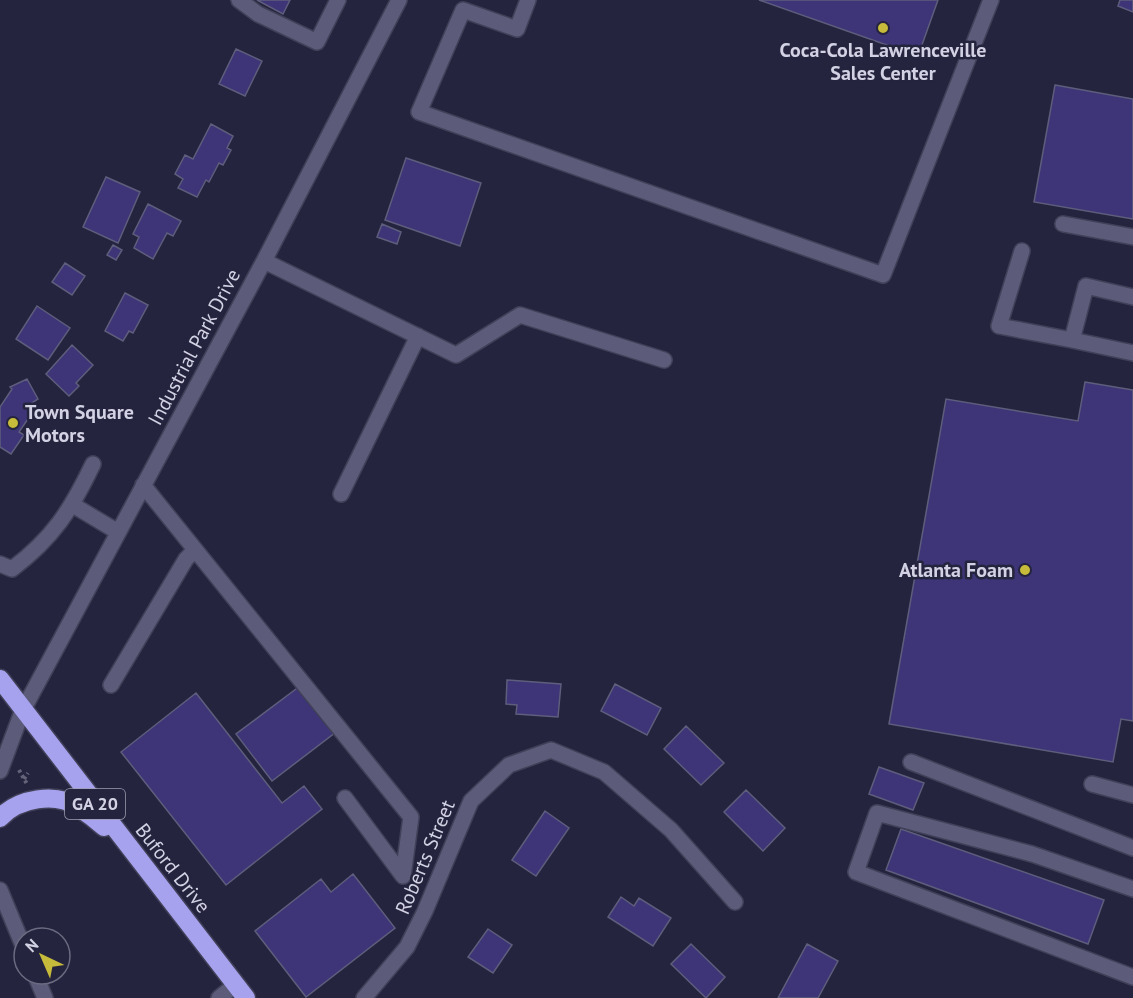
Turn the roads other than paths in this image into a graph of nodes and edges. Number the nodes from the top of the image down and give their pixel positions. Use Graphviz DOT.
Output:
graph roads {
  1 [pos="239,0"];
  2 [pos="338,0"];
  3 [pos="399,0"];
  4 [pos="528,0"];
  5 [pos="991,0"];
  6 [pos="1064,224"];
  7 [pos="1133,237"];
  8 [pos="1022,251"];
  9 [pos="264,261"];
  10 [pos="1133,297"];
  11 [pos="417,336"];
  12 [pos="1072,340"];
  13 [pos="1133,353"];
  14 [pos="664,360"];
  15 [pos="93,464"];
  16 [pos="144,485"];
  17 [pos="341,494"];
  18 [pos="74,505"];
  19 [pos="118,532"];
  20 [pos="195,550"];
  21 [pos="0,564"];
  22 [pos="0,679"];
  23 [pos="111,685"];
  24 [pos="22,711"];
  25 [pos="911,762"];
  26 [pos="0,771"];
  27 [pos="1092,784"];
  28 [pos="1133,795"];
  29 [pos="345,798"];
  30 [pos="0,818"];
  31 [pos="126,844"];
  32 [pos="1133,848"];
  33 [pos="1133,889"];
  34 [pos="0,890"];
  35 [pos="735,902"];
  36 [pos="15,926"];
  37 [pos="1133,977"];
  38 [pos="240,992"];
  39 [pos="219,998"];
  40 [pos="364,998"];
  1 -- 2 [label="street"];
  3 -- 9 [label="street, Industrial Park Drive"];
  4 -- 5 [label="street"];
  6 -- 7 [label="street"];
  8 -- 12 [label="street"];
  9 -- 11 [label="street"];
  9 -- 16 [label="street, Industrial Park Drive"];
  10 -- 12 [label="street"];
  11 -- 14 [label="street"];
  11 -- 17 [label="street"];
  12 -- 13 [label="street"];
  15 -- 18 [label="street"];
  16 -- 19 [label="street, Industrial Park Drive"];
  16 -- 20 [label="street"];
  18 -- 19 [label="street"];
  18 -- 21 [label="street"];
  19 -- 24 [label="street, Industrial Park Drive"];
  20 -- 23 [label="street"];
  20 -- 29 [label="street"];
  22 -- 24 [label="highway, Buford Drive / GA 20"];
  24 -- 26 [label="street, Industrial Park Drive"];
  24 -- 31 [label="highway, Buford Drive / GA 20"];
  25 -- 32 [label="street"];
  27 -- 28 [label="street"];
  30 -- 31 [label="highway"];
  31 -- 38 [label="highway, Buford Drive / GA 20"];
  33 -- 37 [label="street"];
  34 -- 36 [label="street"];
  35 -- 40 [label="street, Roberts Street"];
  38 -- 39 [label="street"];
}
